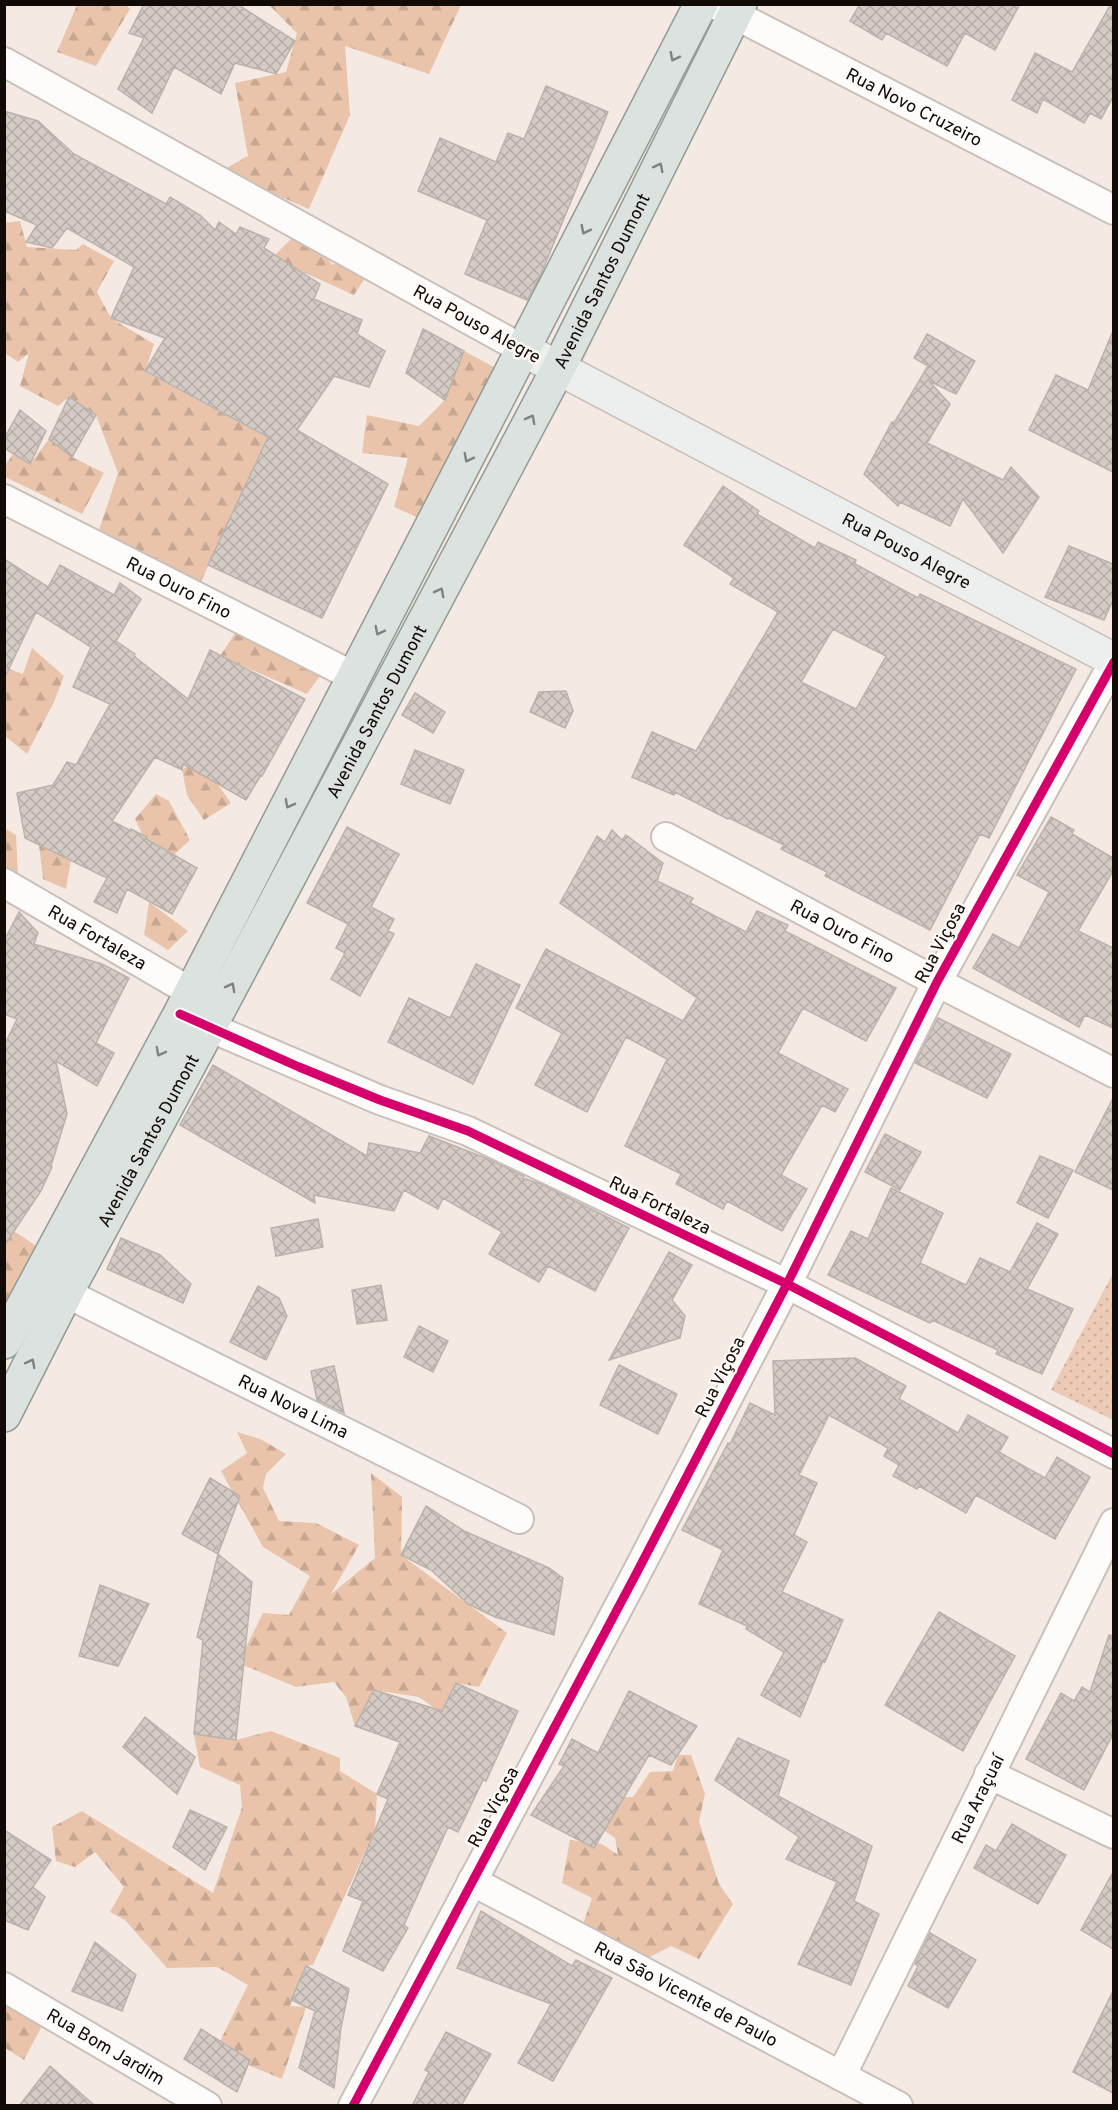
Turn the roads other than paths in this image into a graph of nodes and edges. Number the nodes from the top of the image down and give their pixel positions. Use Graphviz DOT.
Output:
graph roads {
  1 [pos="701,4"];
  2 [pos="730,8"];
  3 [pos="4,62"];
  4 [pos="1113,210"];
  5 [pos="524,350"];
  6 [pos="558,369"];
  7 [pos="4,500"];
  8 [pos="1113,661"];
  9 [pos="355,677"];
  10 [pos="666,837"];
  11 [pos="4,883"];
  12 [pos="937,982"];
  13 [pos="185,1003"];
  14 [pos="209,1028"];
  15 [pos="1113,1073"];
  16 [pos="787,1284"];
  17 [pos="66,1293"];
  18 [pos="4,1342"];
  19 [pos="4,1415"];
  20 [pos="1113,1454"];
  21 [pos="519,1519"];
  22 [pos="1113,1523"];
  23 [pos="989,1774"];
  24 [pos="1113,1834"];
  25 [pos="472,1881"];
  26 [pos="4,1987"];
  27 [pos="841,2076"];
  28 [pos="207,2106"];
  29 [pos="352,2106"];
  30 [pos="898,2106"];
  1 -- 5 [label="main road, Avenida Santos Dumont, one-way"];
  2 -- 4 [label="street, Rua Novo Cruzeiro"];
  6 -- 2 [label="main road, Avenida Santos Dumont, one-way"];
  3 -- 5 [label="street, Rua Pouso Alegre"];
  5 -- 6 [label="main road, Rua Pouso Alegre"];
  5 -- 9 [label="main road, Avenida Santos Dumont, one-way"];
  6 -- 8 [label="main road, Rua Pouso Alegre"];
  14 -- 6 [label="main road, Avenida Santos Dumont, one-way"];
  7 -- 9 [label="street, Rua Ouro Fino"];
  8 -- 12 [label="street, Rua Viçosa"];
  9 -- 13 [label="main road, Avenida Santos Dumont, one-way"];
  10 -- 12 [label="street, Rua Ouro Fino"];
  11 -- 13 [label="street, Rua Fortaleza"];
  12 -- 15 [label="street, Rua Ouro Fino"];
  12 -- 16 [label="street, Rua Viçosa"];
  13 -- 14 [label="street, Rua Fortaleza"];
  13 -- 18 [label="main road, Avenida Santos Dumont, one-way"];
  14 -- 16 [label="street, Rua Fortaleza"];
  14 -- 17 [label="main road, Avenida Santos Dumont"];
  16 -- 20 [label="street, Rua Fortaleza"];
  16 -- 25 [label="street, Rua Viçosa"];
  19 -- 17 [label="main road, Avenida Santos Dumont, one-way"];
  17 -- 21 [label="street, Rua Nova Lima"];
  22 -- 23 [label="street, Rua Araçuaí"];
  23 -- 24 [label="street"];
  23 -- 27 [label="street, Rua Araçuaí"];
  25 -- 27 [label="street, Rua São Vicente de Paulo"];
  25 -- 29 [label="street, Rua Viçosa"];
  26 -- 28 [label="street, Rua Bom Jardim"];
  27 -- 30 [label="street, Rua São Vicente de Paulo"];
}
